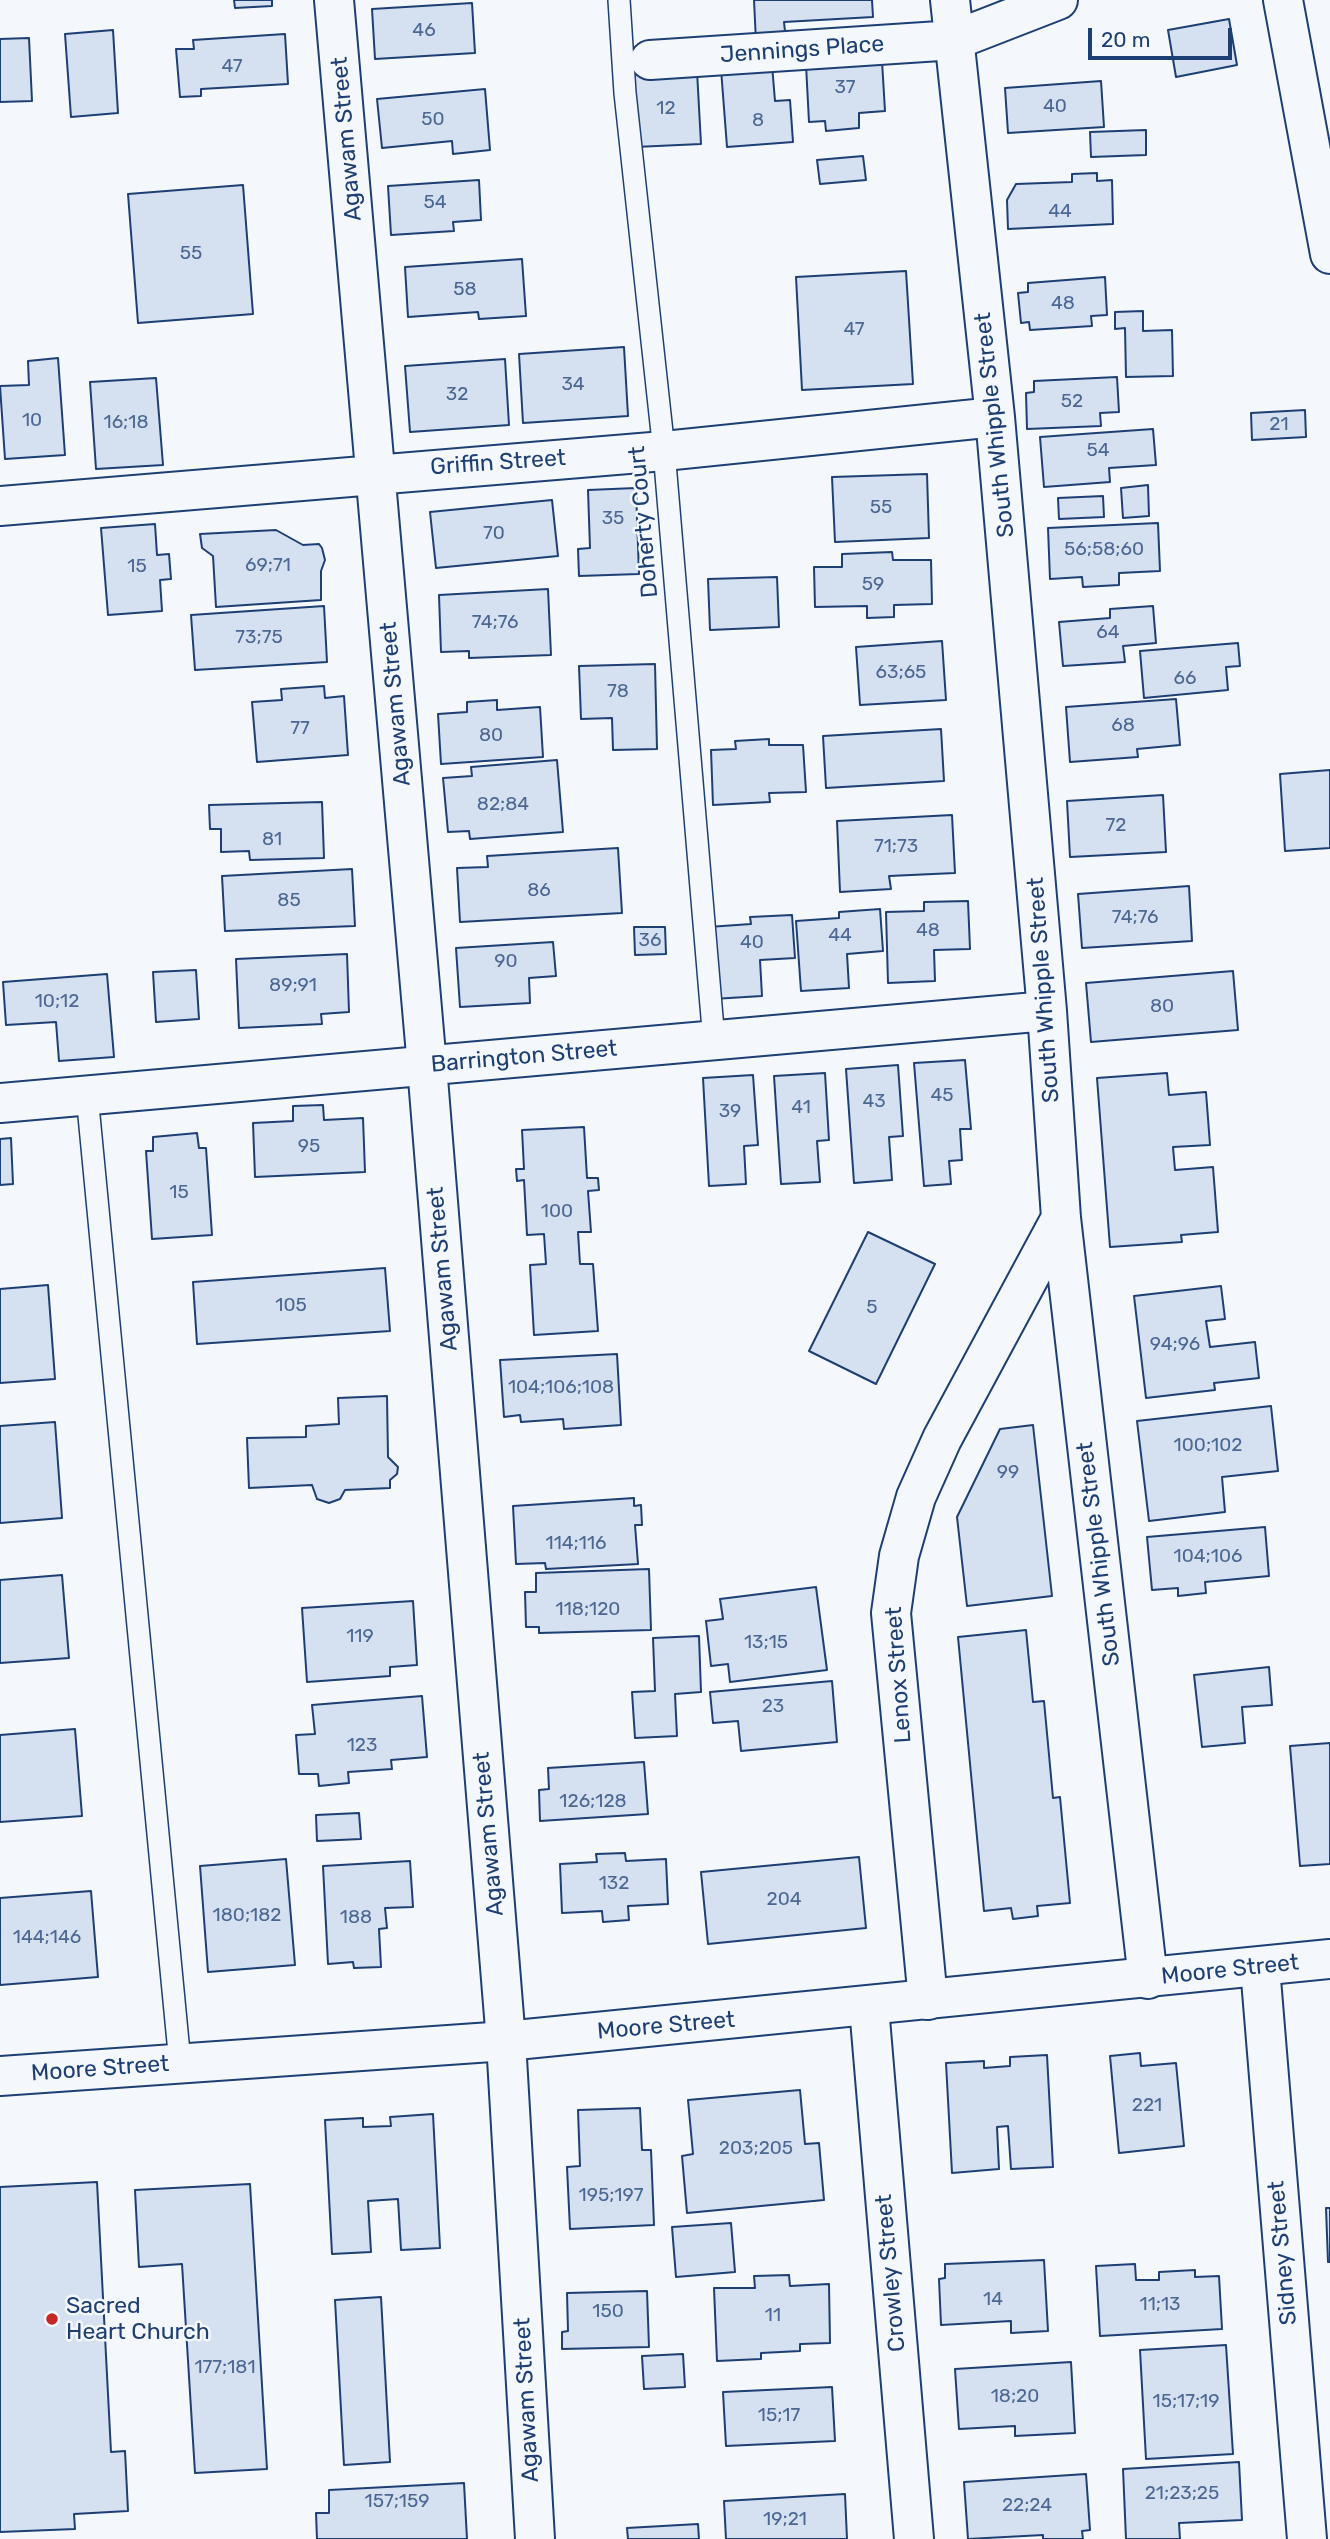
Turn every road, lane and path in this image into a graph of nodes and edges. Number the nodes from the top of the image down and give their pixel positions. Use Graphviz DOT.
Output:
graph roads {
  1 [pos="334,0"];
  2 [pos="620,0"];
  3 [pos="950,0"];
  4 [pos="1058,0"];
  5 [pos="1283,0"];
  6 [pos="955,40"];
  7 [pos="650,60"];
  8 [pos="1330,254"];
  9 [pos="995,417"];
  10 [pos="664,451"];
  11 [pos="376,472"];
  12 [pos="0,506"];
  13 [pos="1047,1011"];
  14 [pos="714,1041"];
  15 [pos="427,1066"];
  16 [pos="87,1095"];
  17 [pos="0,1102"];
  18 [pos="1061,1218"];
  19 [pos="1330,1959"];
  20 [pos="1259,1967"];
  21 [pos="1148,1979"];
  22 [pos="928,2000"];
  23 [pos="869,2007"];
  24 [pos="506,2041"];
  25 [pos="180,2063"];
  26 [pos="0,2076"];
  27 [pos="535,2539"];
  28 [pos="914,2539"];
  29 [pos="1307,2539"];
  1 -- 11 [label="street, Agawam Street"];
  2 -- 10 [label="lane, Doherty Court"];
  3 -- 6 [label="street, South Whipple Street"];
  4 -- 6 [label="street, Jennings Place"];
  5 -- 8 [label="street"];
  6 -- 7 [label="street, Jennings Place"];
  6 -- 9 [label="street, South Whipple Street"];
  9 -- 10 [label="street, Griffin Street"];
  9 -- 13 [label="street, South Whipple Street"];
  10 -- 11 [label="street, Griffin Street"];
  10 -- 14 [label="lane, Doherty Court"];
  11 -- 12 [label="street, Griffin Street"];
  11 -- 15 [label="street, Agawam Street"];
  13 -- 14 [label="street, Barrington Street"];
  13 -- 18 [label="street, South Whipple Street"];
  14 -- 15 [label="street, Barrington Street"];
  15 -- 16 [label="street, Barrington Street"];
  15 -- 24 [label="street, Agawam Street"];
  16 -- 17 [label="street, Barrington Street"];
  16 -- 25 [label="lane"];
  18 -- 21 [label="street, South Whipple Street"];
  18 -- 22 [label="street, Lenox Street"];
  19 -- 20 [label="street, Moore Street"];
  20 -- 21 [label="street, Moore Street"];
  20 -- 29 [label="street, Sidney Street"];
  21 -- 22 [label="street, Moore Street"];
  22 -- 23 [label="street, Moore Street"];
  23 -- 24 [label="street, Moore Street"];
  23 -- 28 [label="street, Crowley Street"];
  24 -- 25 [label="street, Moore Street"];
  24 -- 27 [label="street, Agawam Street"];
  25 -- 26 [label="street, Moore Street"];
}
